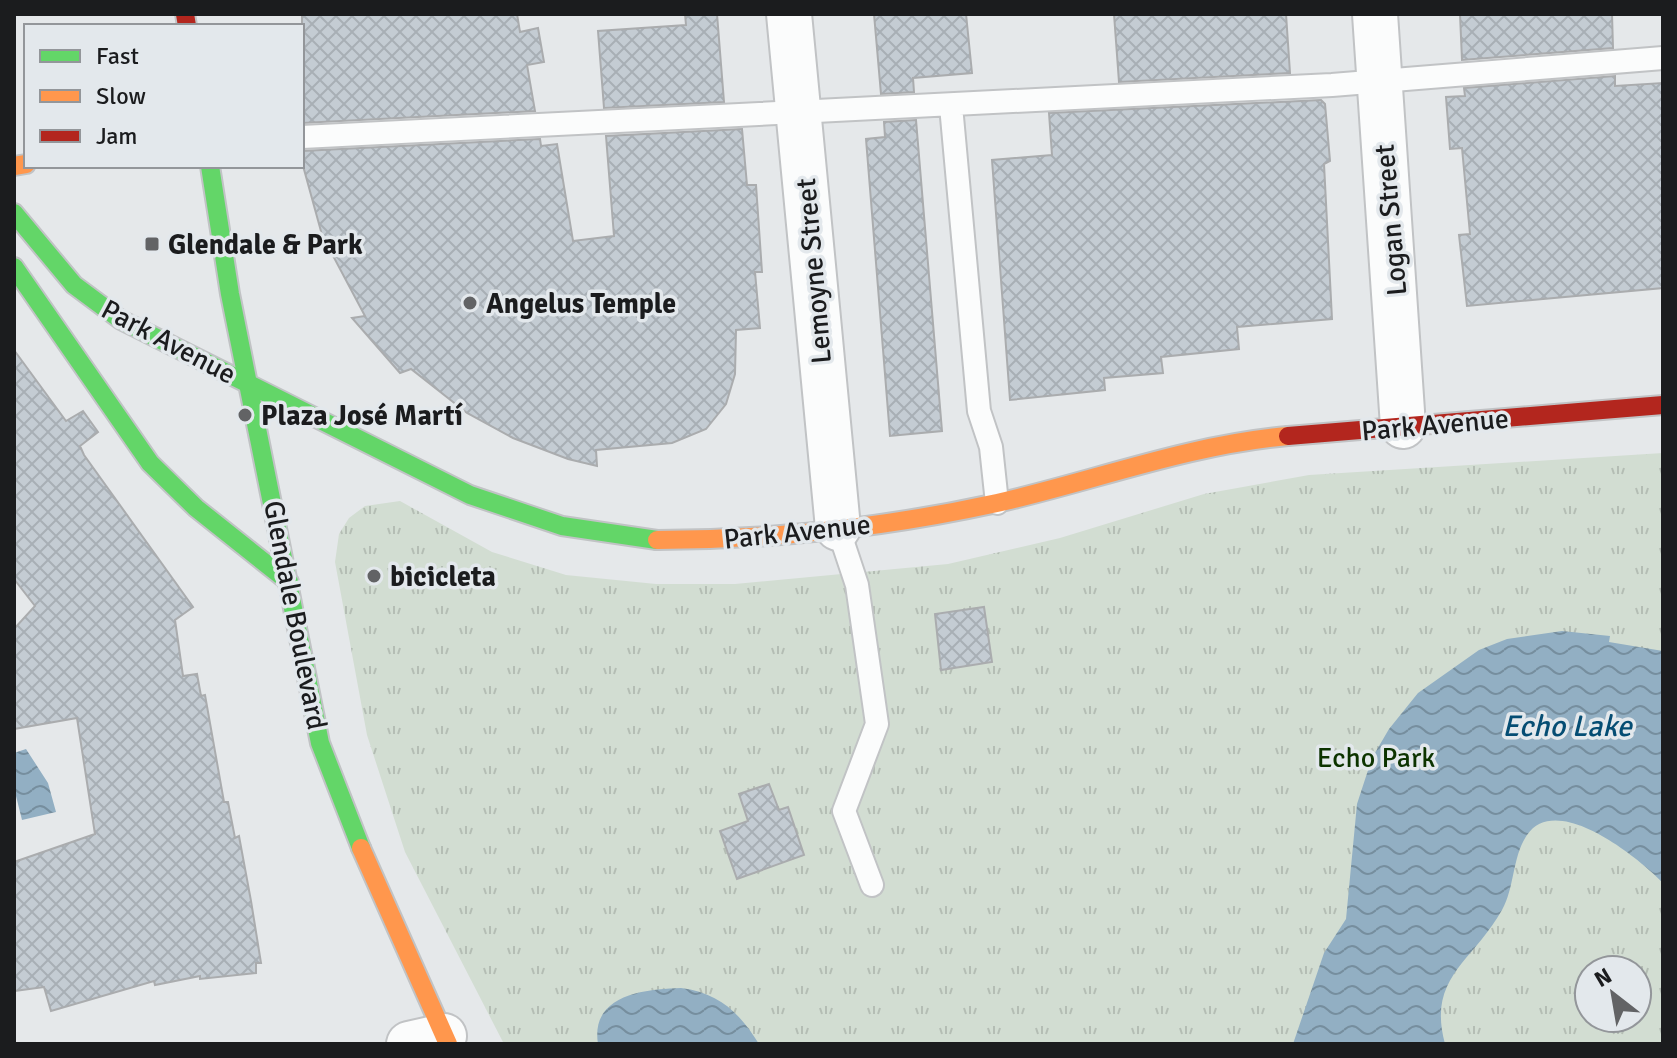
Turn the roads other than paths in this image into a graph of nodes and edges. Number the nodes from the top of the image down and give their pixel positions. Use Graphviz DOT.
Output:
graph roads {
  1 [pos="789,14"];
  2 [pos="1375,14"];
  3 [pos="1663,58"];
  4 [pos="1379,82"];
  5 [pos="951,106"];
  6 [pos="799,114"];
  7 [pos="304,137"];
  8 [pos="210,168"];
  9 [pos="14,213"];
  10 [pos="14,267"];
  11 [pos="248,384"];
  12 [pos="1663,405"];
  13 [pos="1403,426"];
  14 [pos="997,503"];
  15 [pos="838,528"];
  16 [pos="289,582"];
  17 [pos="872,885"];
  18 [pos="434,1041"];
  1 -- 6 [label="street, Lemoyne Street"];
  2 -- 4 [label="street, Logan Street"];
  3 -- 4 [label="lane"];
  4 -- 5 [label="lane"];
  4 -- 13 [label="street, Logan Street"];
  5 -- 6 [label="lane"];
  5 -- 14 [label="lane"];
  6 -- 7 [label="lane"];
  6 -- 15 [label="street, Lemoyne Street"];
  8 -- 11 [label="street, Glendale Boulevard"];
  9 -- 11 [label="street, Park Avenue"];
  10 -- 16 [label="street"];
  11 -- 15 [label="street, Park Avenue"];
  11 -- 16 [label="street, Glendale Boulevard"];
  12 -- 13 [label="street, Park Avenue"];
  13 -- 14 [label="street, Park Avenue"];
  14 -- 15 [label="street, Park Avenue"];
  15 -- 17 [label="lane"];
  16 -- 18 [label="street, Glendale Boulevard"];
}
